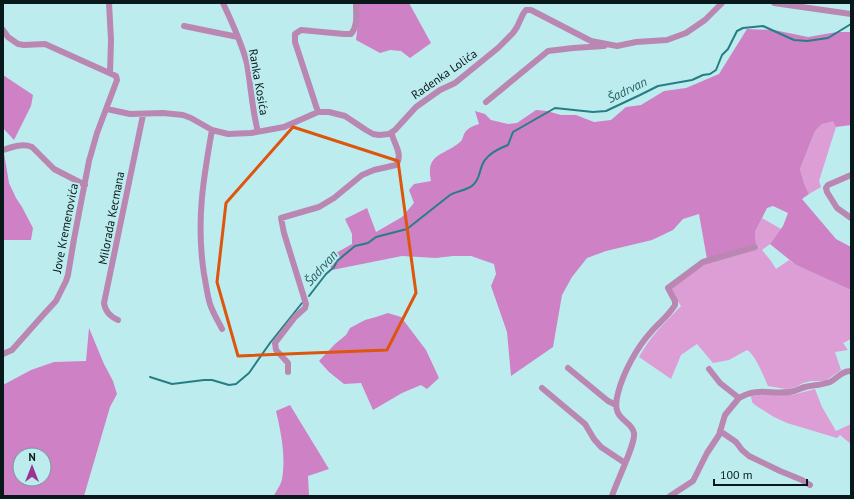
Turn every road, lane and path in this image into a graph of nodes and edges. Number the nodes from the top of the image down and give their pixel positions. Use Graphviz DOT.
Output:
graph roads {
  1 [pos="109,3"];
  2 [pos="223,3"];
  3 [pos="722,3"];
  4 [pos="774,3"];
  5 [pos="356,4"];
  6 [pos="851,14"];
  7 [pos="184,26"];
  8 [pos="3,30"];
  9 [pos="238,37"];
  10 [pos="611,45"];
  11 [pos="110,73"];
  12 [pos="486,102"];
  13 [pos="107,109"];
  14 [pos="318,112"];
  15 [pos="143,115"];
  16 [pos="212,130"];
  17 [pos="258,132"];
  18 [pos="392,133"];
  19 [pos="3,150"];
  20 [pos="851,175"];
  21 [pos="85,185"];
  22 [pos="851,218"];
  23 [pos="755,247"];
  24 [pos="118,320"];
  25 [pos="222,329"];
  26 [pos="3,354"];
  27 [pos="568,368"];
  28 [pos="709,369"];
  29 [pos="851,371"];
  30 [pos="288,372"];
  31 [pos="542,388"];
  32 [pos="739,398"];
  33 [pos="616,405"];
  34 [pos="720,431"];
  35 [pos="625,463"];
  36 [pos="810,485"];
  37 [pos="612,496"];
  38 [pos="670,496"];
  1 -- 11 [label="street"];
  2 -- 9 [label="street, Ranka Kosića"];
  3 -- 10 [label="street, Radenka Lolića"];
  4 -- 6 [label="street"];
  5 -- 14 [label="street"];
  7 -- 9 [label="street, Ranka Kosića"];
  8 -- 11 [label="street"];
  9 -- 17 [label="street, Ranka Kosića"];
  10 -- 12 [label="street"];
  10 -- 18 [label="street, Radenka Lolića"];
  11 -- 13 [label="street"];
  13 -- 15 [label="street"];
  13 -- 21 [label="street, Jove Kremenovića"];
  14 -- 17 [label="street"];
  14 -- 18 [label="street"];
  15 -- 16 [label="street"];
  15 -- 24 [label="street, Milorada Kecmana"];
  16 -- 17 [label="street"];
  16 -- 25 [label="street"];
  18 -- 30 [label="street"];
  19 -- 21 [label="street"];
  20 -- 22 [label="street"];
  21 -- 26 [label="street, Jove Kremenovića"];
  23 -- 33 [label="street"];
  27 -- 33 [label="street"];
  28 -- 32 [label="street"];
  29 -- 32 [label="street"];
  31 -- 35 [label="street"];
  32 -- 34 [label="street"];
  33 -- 35 [label="street"];
  34 -- 36 [label="street"];
  34 -- 38 [label="street"];
  35 -- 37 [label="street"];
}
